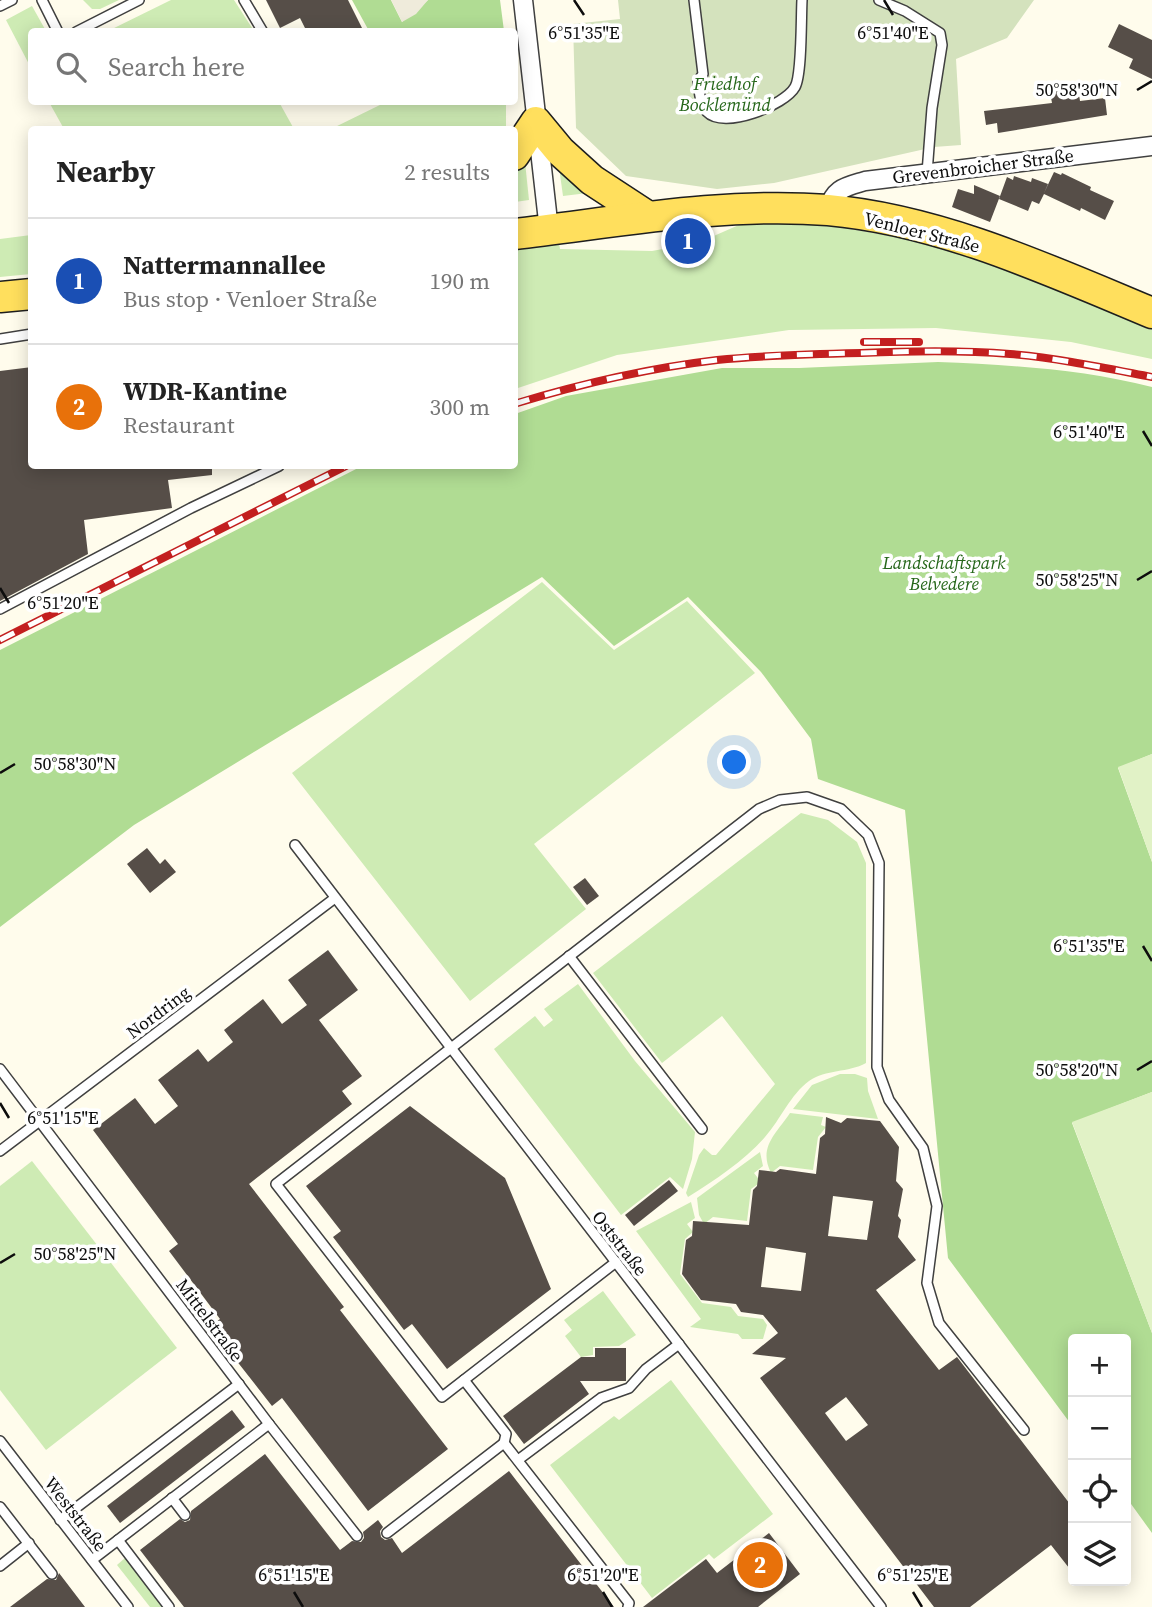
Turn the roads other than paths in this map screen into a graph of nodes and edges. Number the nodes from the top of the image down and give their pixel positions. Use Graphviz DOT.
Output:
graph roads {
  1 [pos="12,0"];
  2 [pos="42,0"];
  3 [pos="139,0"];
  4 [pos="244,0"];
  5 [pos="523,0"];
  6 [pos="694,0"];
  7 [pos="802,0"];
  8 [pos="879,0"];
  9 [pos="0,6"];
  10 [pos="56,28"];
  11 [pos="84,28"];
  12 [pos="261,28"];
  13 [pos="536,122"];
  14 [pos="1152,146"];
  15 [pos="518,149"];
  16 [pos="927,173"];
  17 [pos="828,211"];
  18 [pos="647,216"];
  19 [pos="548,230"];
  20 [pos="518,234"];
  21 [pos="28,294"];
  22 [pos="0,297"];
  23 [pos="1152,313"];
  24 [pos="28,335"];
  25 [pos="0,339"];
  26 [pos="273,469"];
  27 [pos="0,610"];
  28 [pos="295,845"];
  29 [pos="335,898"];
  30 [pos="569,956"];
  31 [pos="450,1047"];
  32 [pos="0,1069"];
  33 [pos="40,1121"];
  34 [pos="702,1129"];
  35 [pos="0,1151"];
  36 [pos="616,1262"];
  37 [pos="678,1344"];
  38 [pos="464,1380"];
  39 [pos="239,1384"];
  40 [pos="269,1424"];
  41 [pos="1024,1430"];
  42 [pos="0,1441"];
  43 [pos="504,1443"];
  44 [pos="518,1460"];
  45 [pos="172,1498"];
  46 [pos="0,1507"];
  47 [pos="185,1515"];
  48 [pos="60,1520"];
  49 [pos="387,1532"];
  50 [pos="357,1536"];
  51 [pos="118,1540"];
  52 [pos="29,1544"];
  53 [pos="92,1560"];
  54 [pos="0,1566"];
  55 [pos="52,1574"];
  56 [pos="128,1607"];
  57 [pos="169,1607"];
  58 [pos="628,1607"];
  59 [pos="881,1607"];
  1 -- 9 [label="lane"];
  2 -- 10 [label="lane"];
  3 -- 11 [label="lane"];
  4 -- 12 [label="lane"];
  5 -- 13 [label="street"];
  6 -- 7 [label="lane"];
  8 -- 16 [label="lane"];
  13 -- 15 [label="main road"];
  13 -- 18 [label="main road"];
  13 -- 19 [label="street"];
  14 -- 16 [label="street, Grevenbroicher Straße"];
  16 -- 17 [label="street, Grevenbroicher Straße"];
  17 -- 18 [label="main road, Venloer Straße"];
  17 -- 23 [label="main road, Venloer Straße"];
  18 -- 19 [label="main road, Venloer Straße"];
  19 -- 20 [label="main road, Venloer Straße"];
  21 -- 22 [label="main road"];
  24 -- 25 [label="lane"];
  26 -- 27 [label="lane"];
  28 -- 29 [label="lane, Oststraße"];
  29 -- 31 [label="lane, Oststraße"];
  29 -- 33 [label="lane, Nordring"];
  30 -- 31 [label="lane"];
  30 -- 34 [label="lane"];
  30 -- 41 [label="lane"];
  31 -- 36 [label="lane, Oststraße"];
  31 -- 38 [label="lane"];
  32 -- 33 [label="lane, Mittelstraße"];
  33 -- 35 [label="lane, Nordring"];
  33 -- 39 [label="lane, Mittelstraße"];
  36 -- 37 [label="lane, Oststraße"];
  36 -- 38 [label="lane"];
  37 -- 44 [label="lane"];
  37 -- 59 [label="lane, Oststraße"];
  38 -- 43 [label="lane"];
  39 -- 40 [label="lane, Mittelstraße"];
  39 -- 48 [label="lane"];
  40 -- 45 [label="lane"];
  40 -- 50 [label="lane, Mittelstraße"];
  42 -- 48 [label="lane, Weststraße"];
  43 -- 44 [label="lane"];
  43 -- 49 [label="lane"];
  44 -- 58 [label="lane"];
  45 -- 47 [label="lane"];
  45 -- 51 [label="lane"];
  46 -- 52 [label="lane"];
  48 -- 53 [label="lane, Weststraße"];
  51 -- 53 [label="lane"];
  51 -- 57 [label="lane"];
  52 -- 54 [label="lane"];
  52 -- 55 [label="lane"];
  53 -- 56 [label="lane, Weststraße"];
}
